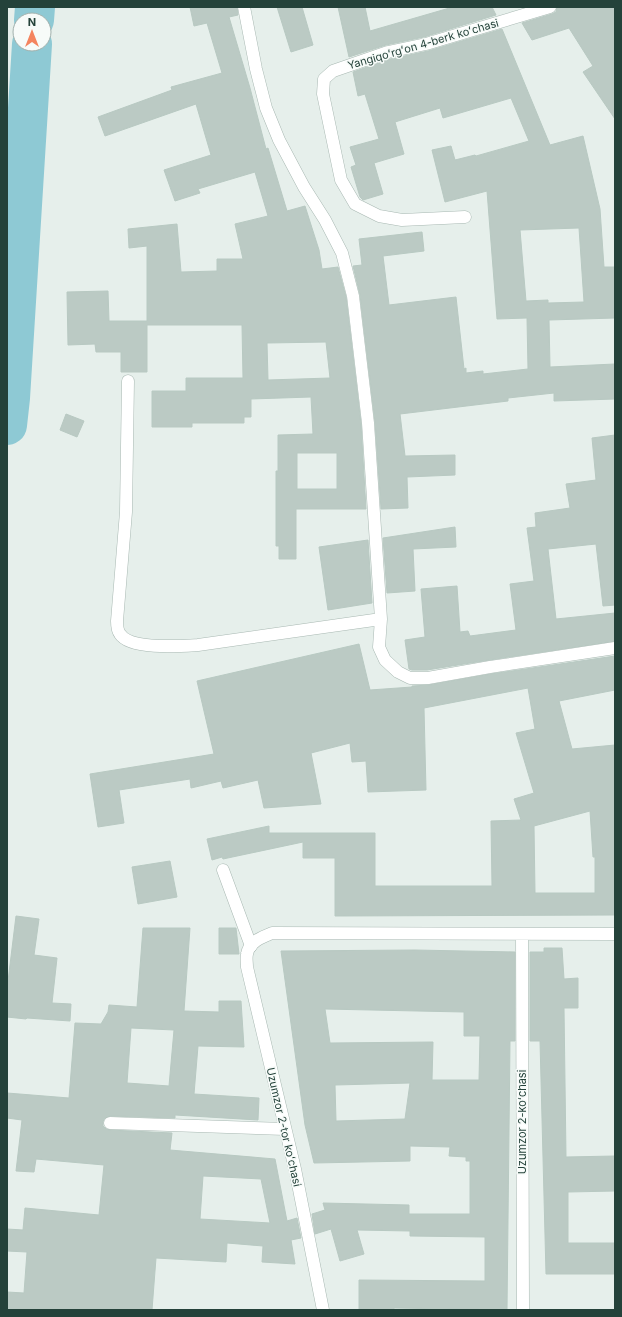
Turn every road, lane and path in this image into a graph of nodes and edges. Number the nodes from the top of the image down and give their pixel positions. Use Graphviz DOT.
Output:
graph roads {
  1 [pos="244,7"];
  2 [pos="550,7"];
  3 [pos="465,217"];
  4 [pos="128,381"];
  5 [pos="380,619"];
  6 [pos="615,648"];
  7 [pos="223,870"];
  8 [pos="522,934"];
  9 [pos="615,934"];
  10 [pos="251,946"];
  11 [pos="110,1123"];
  12 [pos="285,1129"];
  13 [pos="323,1310"];
  14 [pos="523,1310"];
  1 -- 5 [label="street"];
  2 -- 3 [label="street, Yangiqoʻrgʻon 4-berk koʻchasi"];
  4 -- 5 [label="street"];
  5 -- 6 [label="street"];
  7 -- 10 [label="street"];
  8 -- 9 [label="street"];
  8 -- 10 [label="street"];
  8 -- 14 [label="street, Uzumzor 2-koʻchasi"];
  10 -- 12 [label="street, Uzumzor 2-tor koʻchasi"];
  11 -- 12 [label="street"];
  12 -- 13 [label="street, Uzumzor 2-tor koʻchasi"];
}
